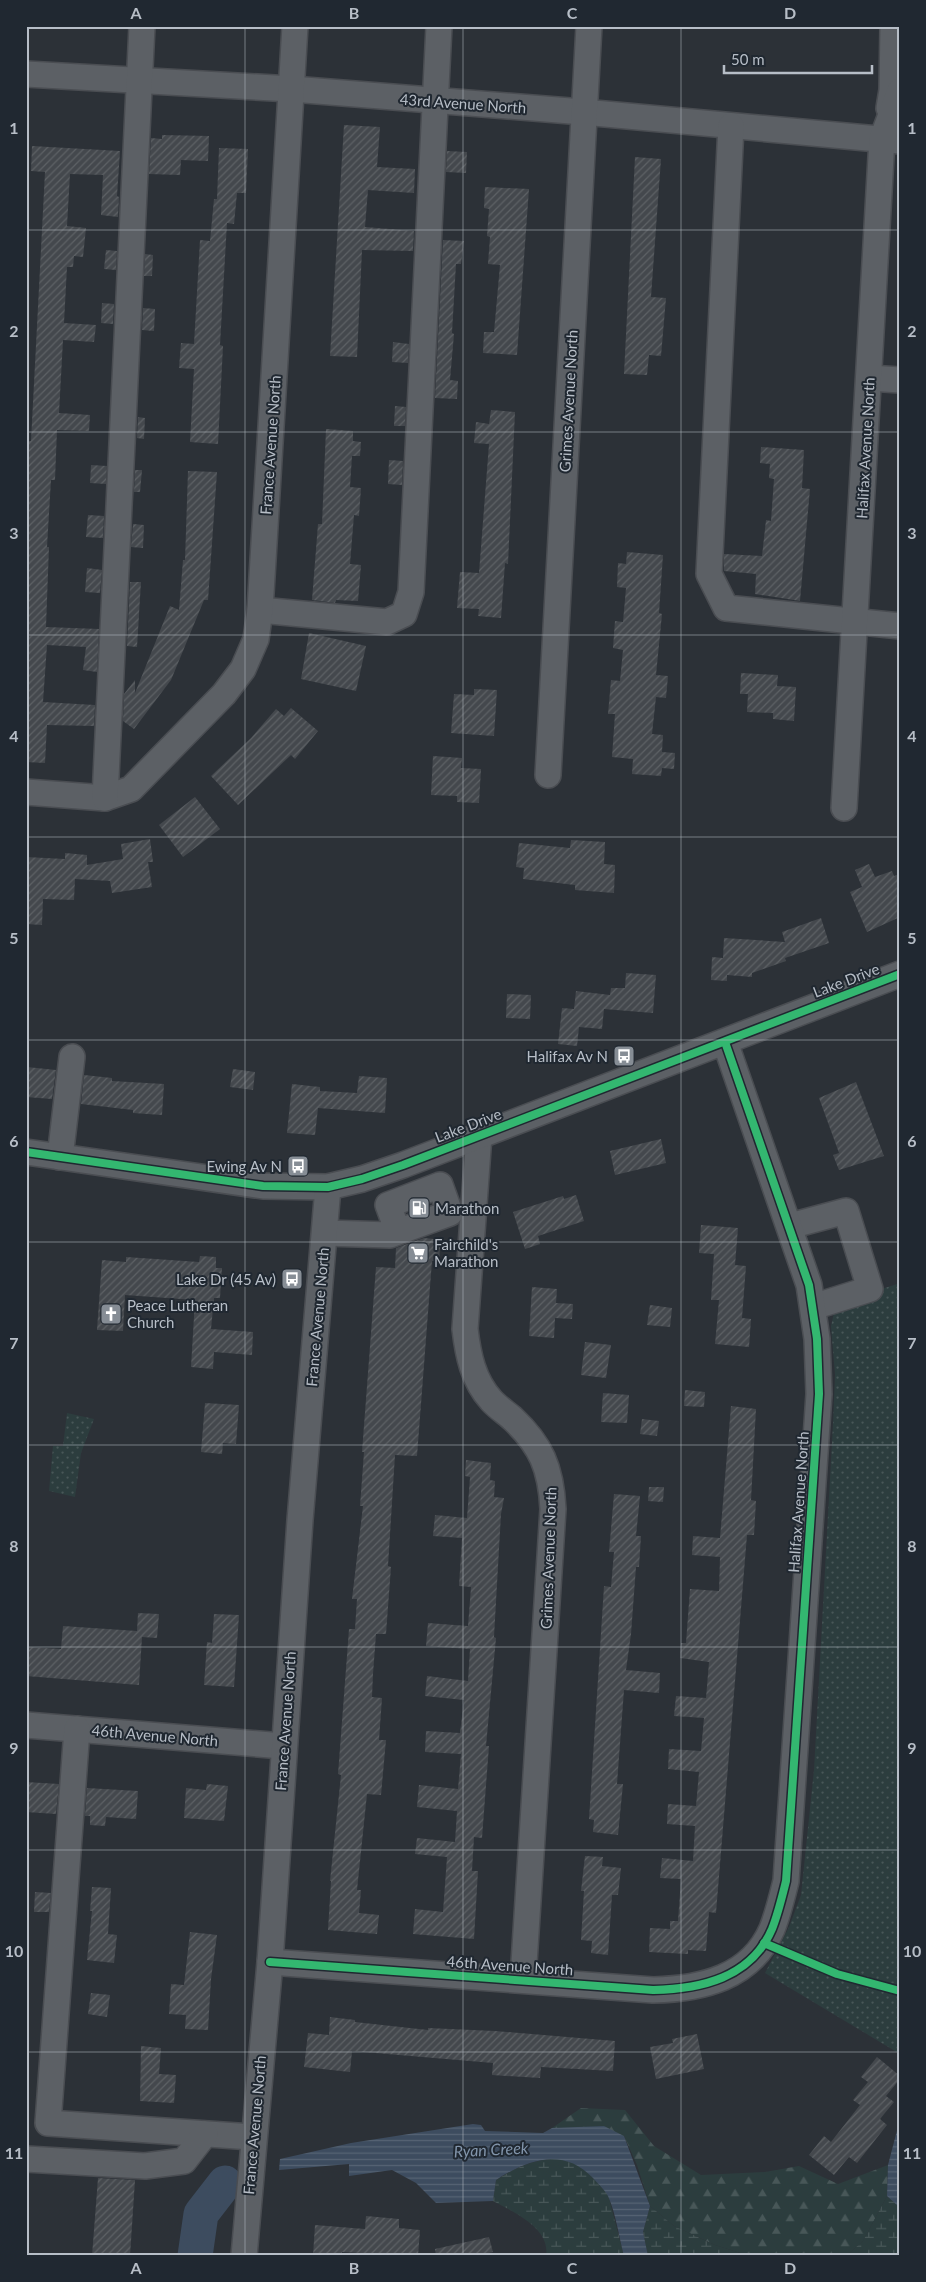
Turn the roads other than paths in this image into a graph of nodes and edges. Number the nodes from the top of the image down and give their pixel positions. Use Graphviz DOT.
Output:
graph roads {
  1 [pos="142,26"];
  2 [pos="295,26"];
  3 [pos="439,26"];
  4 [pos="589,26"];
  5 [pos="893,26"];
  6 [pos="26,74"];
  7 [pos="141,80"];
  8 [pos="292,89"];
  9 [pos="900,91"];
  10 [pos="435,101"];
  11 [pos="584,112"];
  12 [pos="731,126"];
  13 [pos="891,140"];
  14 [pos="869,378"];
  15 [pos="900,380"];
  16 [pos="260,610"];
  17 [pos="855,623"];
  18 [pos="900,626"];
  19 [pos="548,776"];
  20 [pos="26,792"];
  21 [pos="105,798"];
  22 [pos="844,808"];
  23 [pos="900,974"];
  24 [pos="725,1042"];
  25 [pos="72,1057"];
  26 [pos="479,1135"];
  27 [pos="26,1152"];
  28 [pos="60,1157"];
  29 [pos="403,1165"];
  30 [pos="328,1186"];
  31 [pos="419,1210"];
  32 [pos="462,1212"];
  33 [pos="790,1226"];
  34 [pos="325,1233"];
  35 [pos="813,1307"];
  36 [pos="26,1724"];
  37 [pos="77,1729"];
  38 [pos="283,1746"];
  39 [pos="270,1962"];
  40 [pos="744,1968"];
  41 [pos="523,1979"];
  42 [pos="206,2134"];
  43 [pos="252,2137"];
  44 [pos="26,2159"];
  45 [pos="244,2256"];
  1 -- 7 [label="street"];
  2 -- 8 [label="street, France Avenue North"];
  3 -- 10 [label="street"];
  4 -- 11 [label="street, Grimes Avenue North"];
  5 -- 13 [label="street"];
  6 -- 7 [label="street, 43rd Avenue North"];
  7 -- 8 [label="street, 43rd Avenue North"];
  7 -- 21 [label="street"];
  8 -- 10 [label="street, 43rd Avenue North"];
  8 -- 16 [label="street, France Avenue North"];
  9 -- 13 [label="street, Halifax Avenue North"];
  10 -- 11 [label="street, 43rd Avenue North"];
  10 -- 16 [label="street"];
  11 -- 12 [label="street, 43rd Avenue North"];
  11 -- 19 [label="street, Grimes Avenue North"];
  12 -- 13 [label="street, 43rd Avenue North"];
  12 -- 17 [label="street"];
  13 -- 14 [label="street, Halifax Avenue North"];
  14 -- 15 [label="street"];
  14 -- 17 [label="street, Halifax Avenue North"];
  16 -- 21 [label="street, France Avenue North"];
  17 -- 18 [label="street"];
  17 -- 22 [label="street, Halifax Avenue North"];
  20 -- 21 [label="street"];
  23 -- 24 [label="street, Lake Drive"];
  24 -- 26 [label="street, Lake Drive"];
  24 -- 33 [label="street, Halifax Avenue North"];
  25 -- 28 [label="street"];
  26 -- 29 [label="street, Lake Drive"];
  26 -- 32 [label="street, Grimes Avenue North"];
  27 -- 28 [label="street, Lake Drive"];
  28 -- 30 [label="street, Lake Drive"];
  29 -- 30 [label="street, Lake Drive"];
  29 -- 31 [label="street"];
  30 -- 34 [label="street, France Avenue North"];
  31 -- 32 [label="street"];
  31 -- 34 [label="street"];
  32 -- 41 [label="street, Grimes Avenue North"];
  33 -- 35 [label="street, Halifax Avenue North"];
  33 -- 35 [label="street"];
  34 -- 38 [label="street, France Avenue North"];
  35 -- 40 [label="street, Halifax Avenue North"];
  36 -- 37 [label="street, 46th Avenue North"];
  37 -- 38 [label="street, 46th Avenue North"];
  37 -- 42 [label="street"];
  38 -- 39 [label="street, France Avenue North"];
  39 -- 41 [label="street, 46th Avenue North"];
  39 -- 43 [label="street, France Avenue North"];
  40 -- 41 [label="street, 46th Avenue North"];
  42 -- 43 [label="street"];
  42 -- 44 [label="street"];
  43 -- 45 [label="street, France Avenue North"];
}
